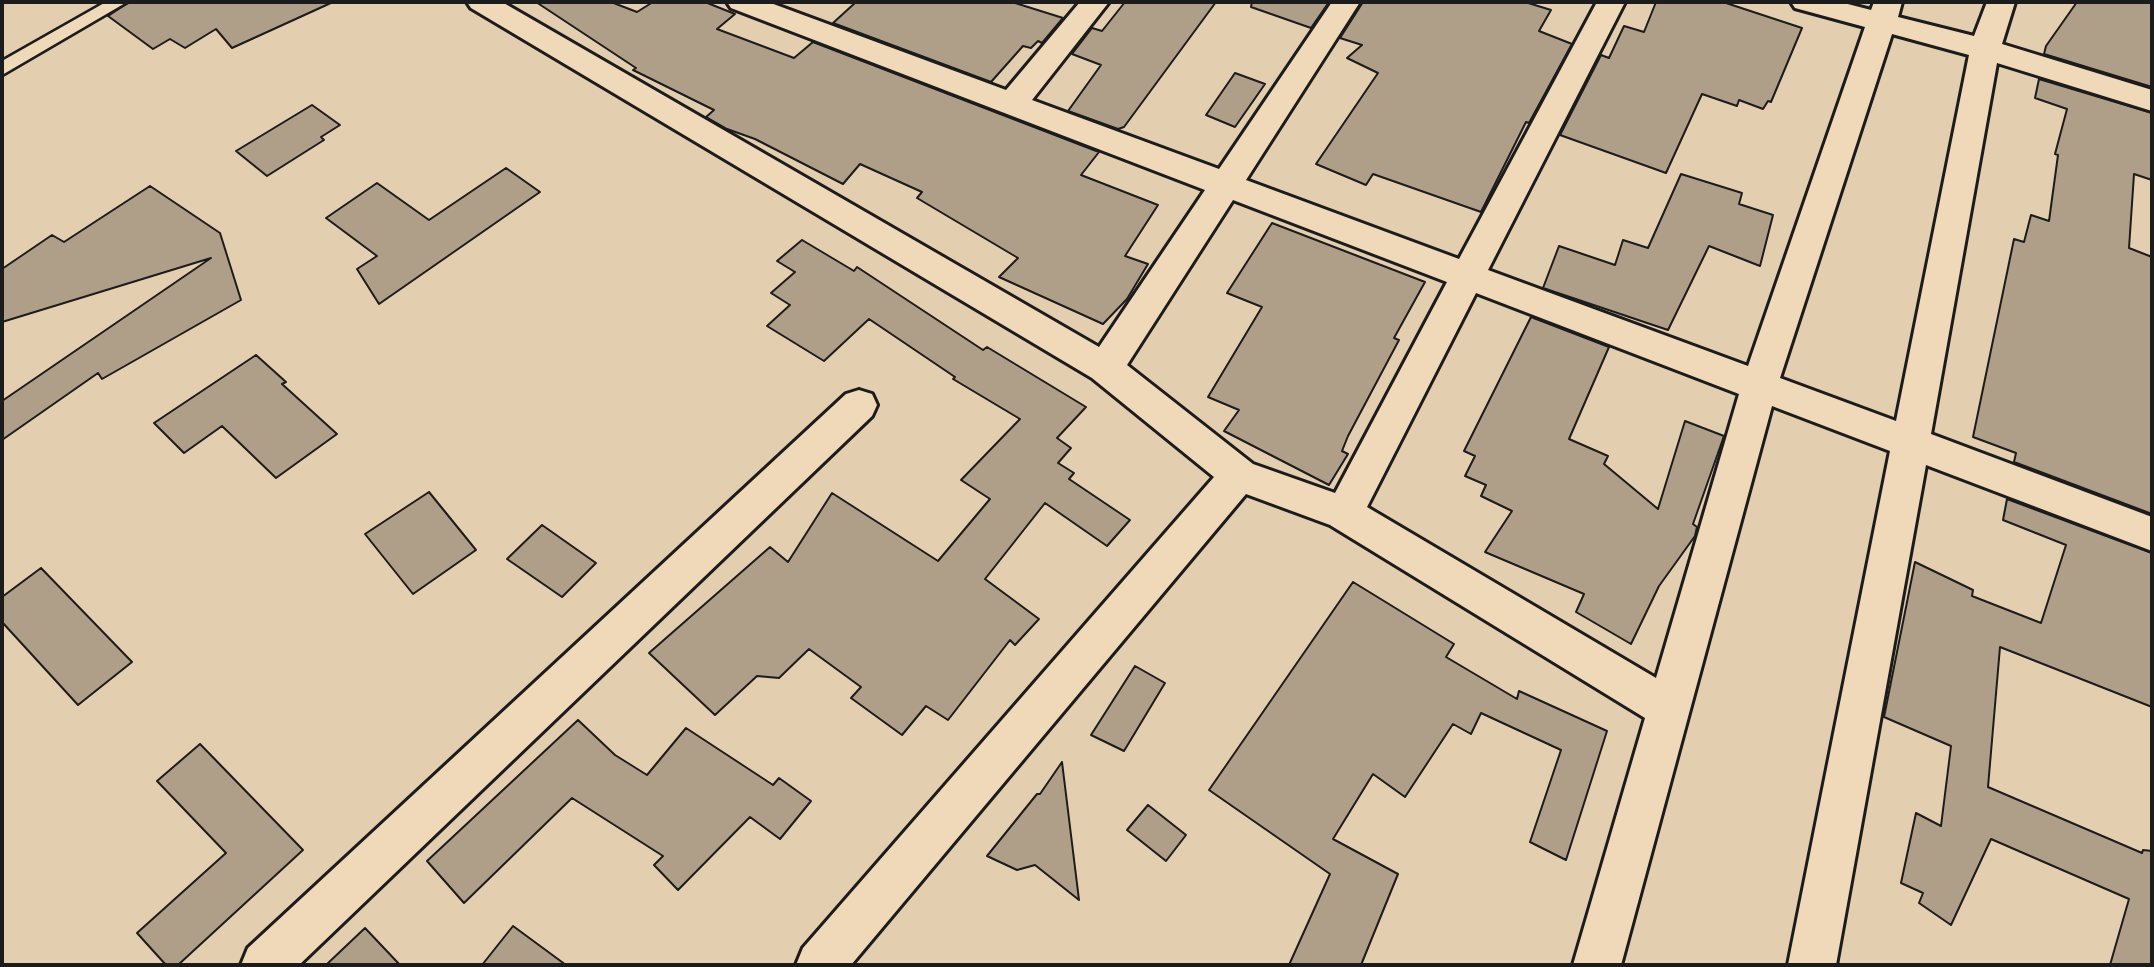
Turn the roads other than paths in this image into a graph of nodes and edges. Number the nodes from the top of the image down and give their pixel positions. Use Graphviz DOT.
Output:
graph roads {
  1 [pos="118,2"];
  2 [pos="481,2"];
  3 [pos="741,2"];
  4 [pos="1095,2"];
  5 [pos="1346,2"];
  6 [pos="1611,2"];
  7 [pos="1805,2"];
  8 [pos="2001,2"];
  9 [pos="806,12"];
  10 [pos="1885,13"];
  11 [pos="1985,49"];
  12 [pos="2,69"];
  13 [pos="2152,101"];
  14 [pos="1012,104"];
  15 [pos="1224,184"];
  16 [pos="1469,276"];
  17 [pos="1105,368"];
  18 [pos="1759,387"];
  19 [pos="859,405"];
  20 [pos="1909,444"];
  21 [pos="1239,475"];
  22 [pos="1344,513"];
  23 [pos="2152,534"];
  24 [pos="1668,709"];
  25 [pos="265,965"];
  26 [pos="820,965"];
  27 [pos="1597,965"];
  28 [pos="1812,965"];
  1 -- 12 [label="lane"];
  2 -- 17 [label="street"];
  3 -- 9 [label="street"];
  4 -- 14 [label="street"];
  5 -- 15 [label="street"];
  6 -- 16 [label="street"];
  7 -- 10 [label="street"];
  8 -- 11 [label="street"];
  9 -- 14 [label="street"];
  10 -- 11 [label="street"];
  10 -- 18 [label="street"];
  11 -- 13 [label="street"];
  11 -- 20 [label="street"];
  14 -- 15 [label="street"];
  15 -- 16 [label="street"];
  15 -- 17 [label="street"];
  16 -- 18 [label="street"];
  16 -- 22 [label="street"];
  17 -- 21 [label="street"];
  18 -- 20 [label="street"];
  18 -- 24 [label="street"];
  19 -- 25 [label="street"];
  20 -- 23 [label="street"];
  20 -- 28 [label="street"];
  21 -- 22 [label="street"];
  21 -- 26 [label="street"];
  22 -- 24 [label="street"];
  24 -- 27 [label="street"];
}
